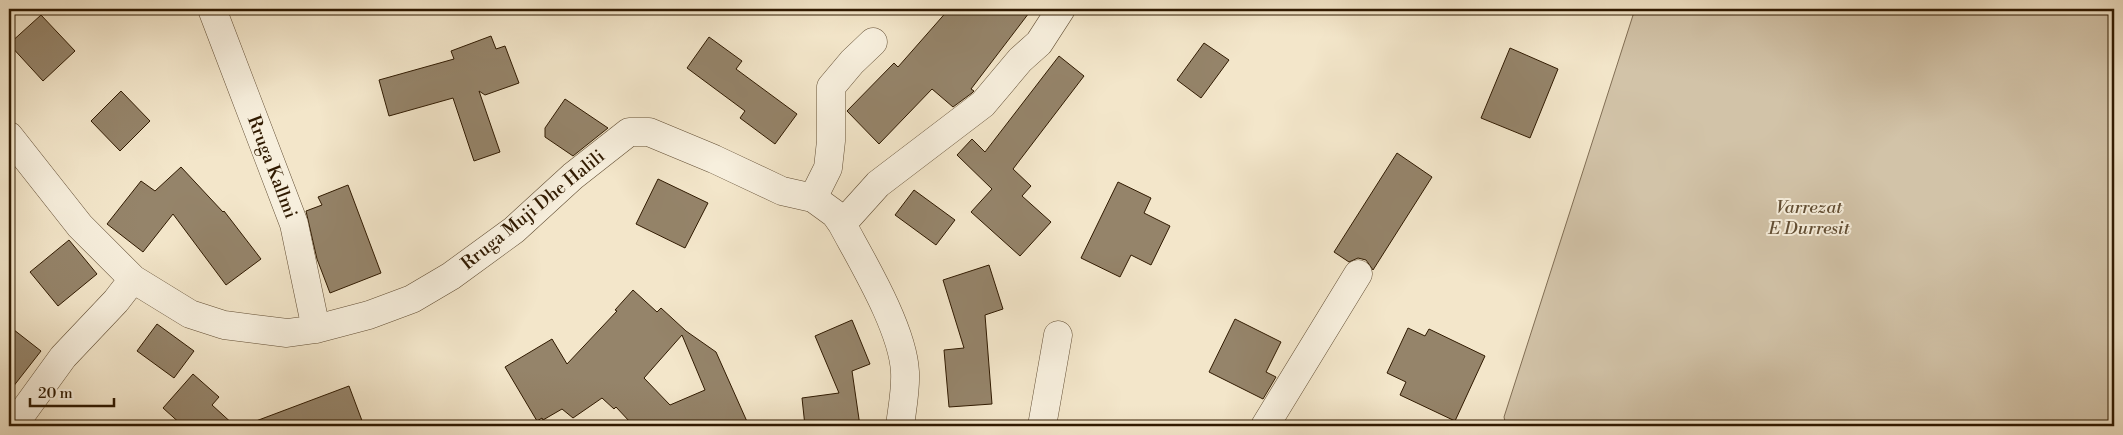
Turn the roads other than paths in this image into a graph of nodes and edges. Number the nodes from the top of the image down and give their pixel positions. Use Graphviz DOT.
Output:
graph roads {
  1 [pos="212,9"];
  2 [pos="1061,9"];
  3 [pos="873,42"];
  4 [pos="9,136"];
  5 [pos="813,198"];
  6 [pos="842,224"];
  7 [pos="1358,274"];
  8 [pos="133,279"];
  9 [pos="316,329"];
  10 [pos="1058,335"];
  11 [pos="13,426"];
  12 [pos="900,426"];
  13 [pos="1042,426"];
  14 [pos="1265,426"];
  1 -- 9 [label="street, Rruga Kallmi"];
  2 -- 6 [label="street"];
  3 -- 5 [label="street"];
  4 -- 8 [label="street, Rruga Muji Dhe Halili"];
  5 -- 6 [label="street, Rruga Muji Dhe Halili"];
  5 -- 9 [label="street, Rruga Muji Dhe Halili"];
  6 -- 12 [label="street, Rruga Muji Dhe Halili"];
  7 -- 14 [label="street"];
  8 -- 9 [label="street, Rruga Muji Dhe Halili"];
  8 -- 11 [label="street"];
  10 -- 13 [label="street"];
}
